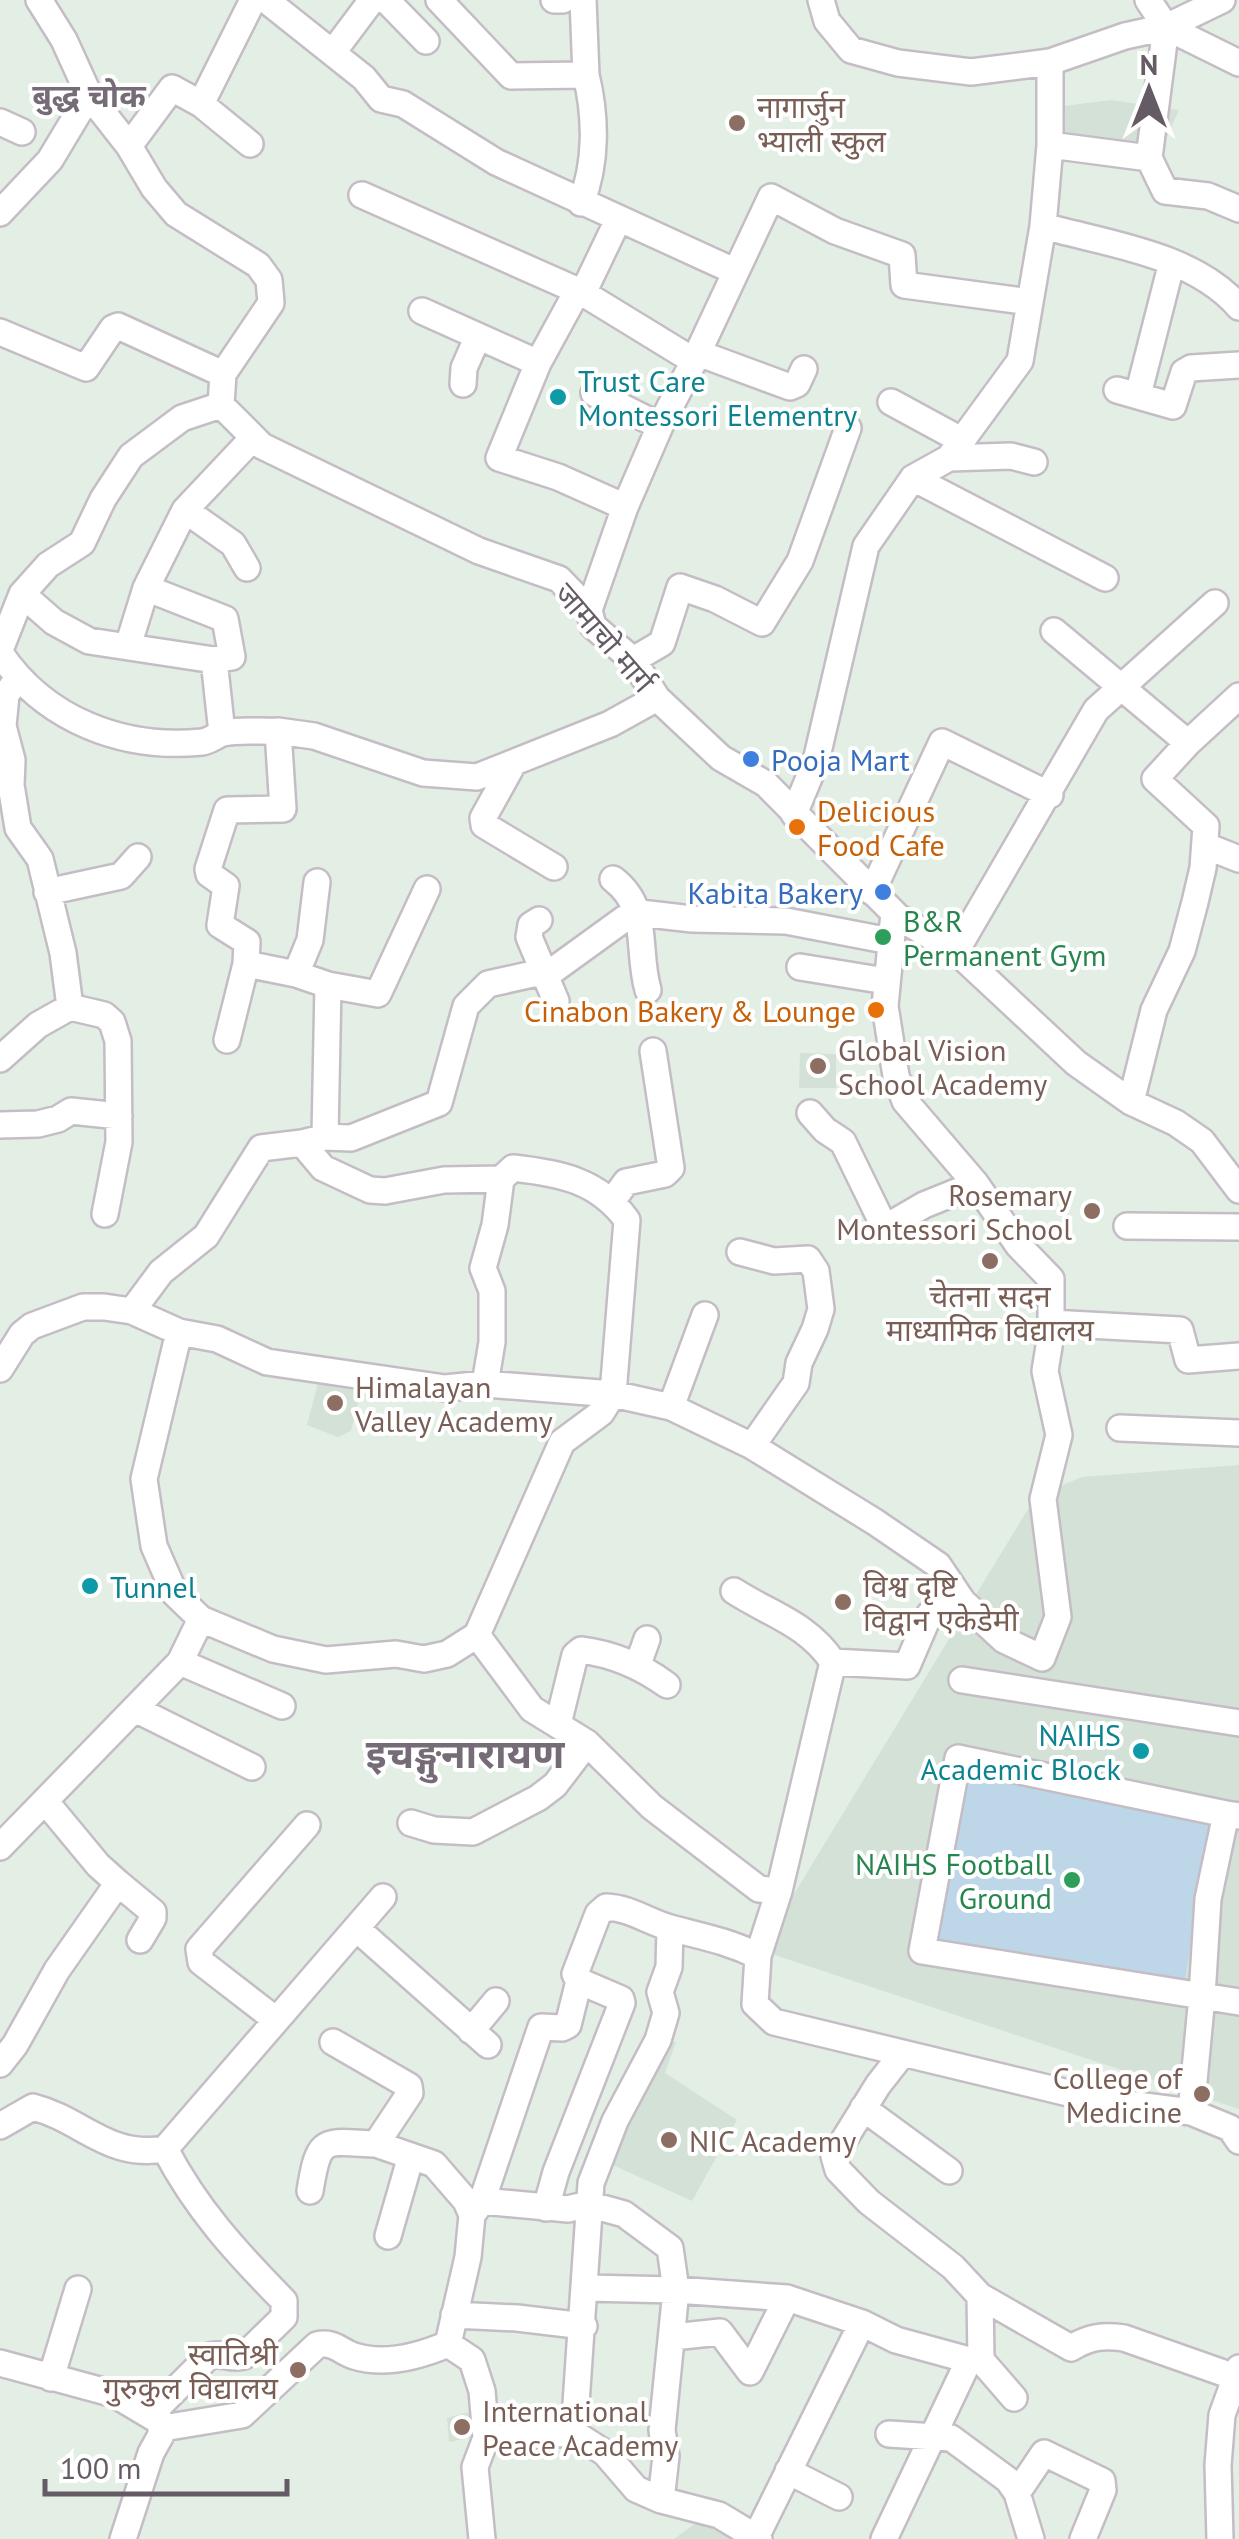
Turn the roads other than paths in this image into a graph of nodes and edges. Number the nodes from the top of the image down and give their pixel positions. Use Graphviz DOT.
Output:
graph roads {
  1 [pos="38,0"];
  2 [pos="252,0"];
  3 [pos="266,0"];
  4 [pos="372,0"];
  5 [pos="386,0"];
  6 [pos="439,0"];
  7 [pos="554,0"];
  8 [pos="563,0"];
  9 [pos="583,0"];
  10 [pos="821,0"];
  11 [pos="1148,0"];
  12 [pos="1222,0"];
  13 [pos="1166,28"];
  14 [pos="426,41"];
  15 [pos="334,52"];
  16 [pos="1050,62"];
  17 [pos="1239,63"];
  18 [pos="586,75"];
  19 [pos="89,95"];
  20 [pos="202,104"];
  21 [pos="250,144"];
  22 [pos="1050,145"];
  23 [pos="129,146"];
  24 [pos="1149,158"];
  25 [pos="362,195"];
  26 [pos="581,203"];
  27 [pos="1239,209"];
  28 [pos="0,212"];
  29 [pos="618,220"];
  30 [pos="1043,226"];
  31 [pos="1172,262"];
  32 [pos="734,271"];
  33 [pos="582,293"];
  34 [pos="1030,302"];
  35 [pos="1239,307"];
  36 [pos="422,311"];
  37 [pos="0,332"];
  38 [pos="478,336"];
  39 [pos="696,357"];
  40 [pos="538,363"];
  41 [pos="1239,365"];
  42 [pos="804,369"];
  43 [pos="223,374"];
  44 [pos="463,384"];
  45 [pos="594,392"];
  46 [pos="892,402"];
  47 [pos="221,404"];
  48 [pos="660,426"];
  49 [pos="848,428"];
  50 [pos="252,439"];
  51 [pos="955,449"];
  52 [pos="1034,462"];
  53 [pos="913,478"];
  54 [pos="625,507"];
  55 [pos="185,510"];
  56 [pos="246,568"];
  57 [pos="1105,578"];
  58 [pos="146,588"];
  59 [pos="22,594"];
  60 [pos="1215,603"];
  61 [pos="589,610"];
  62 [pos="1054,630"];
  63 [pos="128,646"];
  64 [pos="0,651"];
  65 [pos="214,660"];
  66 [pos="633,660"];
  67 [pos="18,679"];
  68 [pos="1120,688"];
  69 [pos="1239,696"];
  70 [pos="657,698"];
  71 [pos="2,726"];
  72 [pos="278,731"];
  73 [pos="222,734"];
  74 [pos="1188,743"];
  75 [pos="513,764"];
  76 [pos="1050,795"];
  77 [pos="794,814"];
  78 [pos="9,829"];
  79 [pos="1206,846"];
  80 [pos="138,856"];
  81 [pos="1239,859"];
  82 [pos="554,867"];
  83 [pos="613,880"];
  84 [pos="317,882"];
  85 [pos="426,889"];
  86 [pos="46,892"];
  87 [pos="872,892"];
  88 [pos="640,913"];
  89 [pos="894,913"];
  90 [pos="539,920"];
  91 [pos="890,941"];
  92 [pos="956,952"];
  93 [pos="246,964"];
  94 [pos="800,967"];
  95 [pos="543,972"];
  96 [pos="296,974"];
  97 [pos="886,981"];
  98 [pos="328,985"];
  99 [pos="648,990"];
  100 [pos="556,1001"];
  101 [pos="70,1007"];
  102 [pos="227,1040"];
  103 [pos="653,1052"];
  104 [pos="0,1058"];
  105 [pos="1131,1102"];
  106 [pos="810,1113"];
  107 [pos="120,1116"];
  108 [pos="0,1125"];
  109 [pos="313,1140"];
  110 [pos="501,1179"];
  111 [pos="976,1184"];
  112 [pos="1239,1190"];
  113 [pos="613,1200"];
  114 [pos="105,1214"];
  115 [pos="1127,1226"];
  116 [pos="1239,1227"];
  117 [pos="740,1252"];
  118 [pos="132,1311"];
  119 [pos="705,1314"];
  120 [pos="1051,1323"];
  121 [pos="179,1332"];
  122 [pos="1239,1356"];
  123 [pos="0,1368"];
  124 [pos="486,1384"];
  125 [pos="613,1394"];
  126 [pos="671,1407"];
  127 [pos="1120,1428"];
  128 [pos="1239,1433"];
  129 [pos="752,1446"];
  130 [pos="952,1588"];
  131 [pos="734,1591"];
  132 [pos="201,1620"];
  133 [pos="476,1635"];
  134 [pos="647,1639"];
  135 [pos="180,1662"];
  136 [pos="833,1662"];
  137 [pos="637,1667"];
  138 [pos="962,1680"];
  139 [pos="667,1685"];
  140 [pos="282,1706"];
  141 [pos="135,1709"];
  142 [pos="1239,1723"];
  143 [pos="558,1724"];
  144 [pos="587,1743"];
  145 [pos="252,1766"];
  146 [pos="46,1801"];
  147 [pos="1232,1815"];
  148 [pos="410,1823"];
  149 [pos="308,1825"];
  150 [pos="0,1847"];
  151 [pos="118,1883"];
  152 [pos="779,1892"];
  153 [pos="383,1897"];
  154 [pos="356,1928"];
  155 [pos="670,1929"];
  156 [pos="140,1940"];
  157 [pos="758,1956"];
  158 [pos="580,1981"];
  159 [pos="1202,1996"];
  160 [pos="496,2000"];
  161 [pos="1239,2002"];
  162 [pos="276,2020"];
  163 [pos="334,2042"];
  164 [pos="903,2053"];
  165 [pos="0,2064"];
  166 [pos="1192,2102"];
  167 [pos="863,2108"];
  168 [pos="0,2126"];
  169 [pos="1239,2140"];
  170 [pos="376,2144"];
  171 [pos="164,2149"];
  172 [pos="411,2156"];
  173 [pos="949,2171"];
  174 [pos="310,2191"];
  175 [pos="588,2204"];
  176 [pos="477,2208"];
  177 [pos="546,2208"];
  178 [pos="388,2236"];
  179 [pos="586,2288"];
  180 [pos="78,2290"];
  181 [pos="676,2290"];
  182 [pos="980,2296"];
  183 [pos="787,2298"];
  184 [pos="454,2315"];
  185 [pos="862,2323"];
  186 [pos="584,2326"];
  187 [pos="673,2337"];
  188 [pos="448,2344"];
  189 [pos="975,2360"];
  190 [pos="0,2362"];
  191 [pos="1237,2372"];
  192 [pos="52,2378"];
  193 [pos="1014,2398"];
  194 [pos="157,2421"];
  195 [pos="574,2433"];
  196 [pos="889,2434"];
  197 [pos="934,2434"];
  198 [pos="486,2438"];
  199 [pos="788,2471"];
  200 [pos="1017,2493"];
  201 [pos="839,2497"];
  202 [pos="661,2500"];
  203 [pos="758,2538"];
  204 [pos="123,2539"];
  205 [pos="482,2539"];
  206 [pos="884,2539"];
  207 [pos="1031,2539"];
  208 [pos="1083,2539"];
  209 [pos="1220,2539"];
  1 -- 19 [label="street"];
  2 -- 20 [label="street"];
  3 -- 15 [label="street"];
  4 -- 15 [label="street"];
  5 -- 14 [label="street"];
  6 -- 18 [label="street"];
  7 -- 8 [label="street"];
  9 -- 18 [label="street"];
  10 -- 16 [label="street"];
  11 -- 13 [label="street"];
  12 -- 13 [label="street"];
  13 -- 16 [label="street"];
  13 -- 17 [label="street"];
  13 -- 24 [label="street"];
  15 -- 26 [label="street"];
  16 -- 22 [label="street"];
  18 -- 26 [label="street"];
  19 -- 23 [label="street"];
  19 -- 28 [label="street"];
  20 -- 21 [label="street"];
  20 -- 23 [label="street"];
  22 -- 24 [label="street"];
  22 -- 30 [label="street"];
  23 -- 43 [label="street"];
  24 -- 27 [label="street"];
  25 -- 33 [label="street"];
  26 -- 29 [label="street"];
  29 -- 32 [label="street"];
  29 -- 33 [label="street"];
  30 -- 31 [label="street"];
  30 -- 34 [label="street"];
  31 -- 35 [label="street"];
  31 -- 41 [label="street"];
  32 -- 34 [label="street"];
  32 -- 39 [label="street"];
  33 -- 39 [label="street"];
  33 -- 40 [label="street"];
  34 -- 51 [label="street"];
  36 -- 38 [label="street"];
  37 -- 43 [label="street"];
  38 -- 40 [label="street"];
  38 -- 44 [label="street"];
  39 -- 42 [label="street"];
  39 -- 48 [label="street"];
  40 -- 54 [label="street"];
  43 -- 47 [label="street"];
  45 -- 48 [label="street"];
  46 -- 51 [label="street"];
  47 -- 50 [label="street, जामाचो मार्ग"];
  47 -- 59 [label="street"];
  48 -- 54 [label="street"];
  49 -- 66 [label="street"];
  50 -- 55 [label="street"];
  50 -- 61 [label="street, जामाचो मार्ग"];
  51 -- 52 [label="street"];
  51 -- 53 [label="street"];
  53 -- 57 [label="street"];
  53 -- 77 [label="street"];
  54 -- 61 [label="street"];
  55 -- 56 [label="street"];
  55 -- 58 [label="street"];
  58 -- 63 [label="street"];
  58 -- 65 [label="street"];
  59 -- 63 [label="street"];
  59 -- 64 [label="street"];
  60 -- 68 [label="street"];
  61 -- 66 [label="street, जामाचो मार्ग"];
  62 -- 68 [label="street"];
  63 -- 65 [label="street"];
  64 -- 67 [label="street"];
  65 -- 73 [label="street"];
  66 -- 70 [label="street, जामाचो मार्ग"];
  67 -- 71 [label="street"];
  67 -- 73 [label="street"];
  68 -- 74 [label="street"];
  68 -- 76 [label="street"];
  69 -- 74 [label="street"];
  70 -- 75 [label="street"];
  70 -- 77 [label="street, जामाचो मार्ग"];
  71 -- 78 [label="street"];
  72 -- 73 [label="street"];
  72 -- 75 [label="street"];
  72 -- 93 [label="street"];
  74 -- 79 [label="street"];
  75 -- 82 [label="street"];
  76 -- 87 [label="street"];
  76 -- 92 [label="street"];
  77 -- 87 [label="street, जामाचो मार्ग"];
  78 -- 86 [label="street"];
  79 -- 81 [label="street"];
  79 -- 105 [label="street"];
  80 -- 86 [label="street"];
  83 -- 88 [label="street"];
  84 -- 96 [label="street"];
  85 -- 98 [label="street"];
  86 -- 101 [label="street"];
  87 -- 89 [label="street, जामाचो मार्ग"];
  88 -- 91 [label="street"];
  88 -- 95 [label="street"];
  88 -- 99 [label="street"];
  89 -- 91 [label="street"];
  89 -- 92 [label="street, जामाचो मार्ग"];
  90 -- 95 [label="street"];
  91 -- 97 [label="street"];
  92 -- 105 [label="street, जामाचो मार्ग"];
  93 -- 96 [label="street"];
  93 -- 102 [label="street"];
  94 -- 97 [label="street"];
  95 -- 100 [label="street"];
  95 -- 109 [label="street"];
  96 -- 98 [label="street"];
  97 -- 111 [label="street"];
  98 -- 109 [label="street"];
  101 -- 104 [label="street"];
  101 -- 107 [label="street"];
  103 -- 113 [label="street"];
  105 -- 112 [label="street, जामाचो मार्ग"];
  106 -- 111 [label="street"];
  107 -- 108 [label="street"];
  107 -- 114 [label="street"];
  109 -- 110 [label="street"];
  109 -- 118 [label="street"];
  110 -- 113 [label="street"];
  110 -- 124 [label="street"];
  111 -- 120 [label="street"];
  113 -- 125 [label="street"];
  115 -- 116 [label="street"];
  117 -- 129 [label="street"];
  118 -- 121 [label="street"];
  118 -- 123 [label="street"];
  119 -- 126 [label="street"];
  120 -- 122 [label="street"];
  120 -- 130 [label="street"];
  121 -- 124 [label="street"];
  121 -- 132 [label="street"];
  124 -- 125 [label="street"];
  125 -- 126 [label="street"];
  125 -- 133 [label="street"];
  126 -- 129 [label="street"];
  127 -- 128 [label="street"];
  129 -- 130 [label="street"];
  130 -- 136 [label="street"];
  131 -- 136 [label="street"];
  132 -- 133 [label="street"];
  132 -- 135 [label="street"];
  133 -- 143 [label="street"];
  134 -- 137 [label="street"];
  135 -- 140 [label="street"];
  135 -- 141 [label="street"];
  136 -- 152 [label="street"];
  137 -- 139 [label="street"];
  137 -- 143 [label="street"];
  138 -- 142 [label="street"];
  141 -- 145 [label="street"];
  141 -- 146 [label="street"];
  143 -- 144 [label="street"];
  144 -- 148 [label="street"];
  144 -- 152 [label="street"];
  146 -- 150 [label="street"];
  146 -- 151 [label="street"];
  147 -- 159 [label="street"];
  147 -- 159 [label="street"];
  149 -- 162 [label="street"];
  151 -- 156 [label="street"];
  151 -- 165 [label="street"];
  152 -- 157 [label="street"];
  153 -- 154 [label="street"];
  154 -- 160 [label="street"];
  154 -- 162 [label="street"];
  155 -- 157 [label="street"];
  155 -- 158 [label="street"];
  155 -- 175 [label="street"];
  157 -- 164 [label="street"];
  158 -- 176 [label="street"];
  158 -- 177 [label="street"];
  159 -- 161 [label="street"];
  159 -- 166 [label="street"];
  162 -- 171 [label="street"];
  163 -- 170 [label="street"];
  164 -- 167 [label="street"];
  164 -- 169 [label="street"];
  167 -- 173 [label="street"];
  167 -- 182 [label="street"];
  168 -- 171 [label="street"];
  170 -- 172 [label="street"];
  170 -- 174 [label="street"];
  171 -- 194 [label="street"];
  172 -- 176 [label="street"];
  172 -- 178 [label="street"];
  175 -- 177 [label="street"];
  175 -- 179 [label="street"];
  175 -- 181 [label="street"];
  176 -- 177 [label="street"];
  176 -- 184 [label="street"];
  179 -- 181 [label="street"];
  179 -- 186 [label="street"];
  180 -- 192 [label="street"];
  181 -- 183 [label="street"];
  181 -- 187 [label="street"];
  182 -- 189 [label="street"];
  182 -- 191 [label="street"];
  183 -- 185 [label="street"];
  183 -- 187 [label="street"];
  184 -- 186 [label="street"];
  184 -- 188 [label="street"];
  185 -- 189 [label="street"];
  185 -- 199 [label="street"];
  186 -- 195 [label="street"];
  187 -- 202 [label="street"];
  188 -- 194 [label="street"];
  188 -- 198 [label="street"];
  189 -- 193 [label="street"];
  189 -- 197 [label="street"];
  190 -- 192 [label="street"];
  191 -- 209 [label="street"];
  192 -- 194 [label="street"];
  194 -- 204 [label="street"];
  195 -- 198 [label="street"];
  195 -- 202 [label="street"];
  196 -- 197 [label="street"];
  197 -- 200 [label="street"];
  197 -- 206 [label="street"];
  198 -- 205 [label="street"];
  199 -- 201 [label="street"];
  199 -- 203 [label="street"];
  200 -- 207 [label="street"];
  200 -- 208 [label="street"];
  202 -- 203 [label="street"];
}
